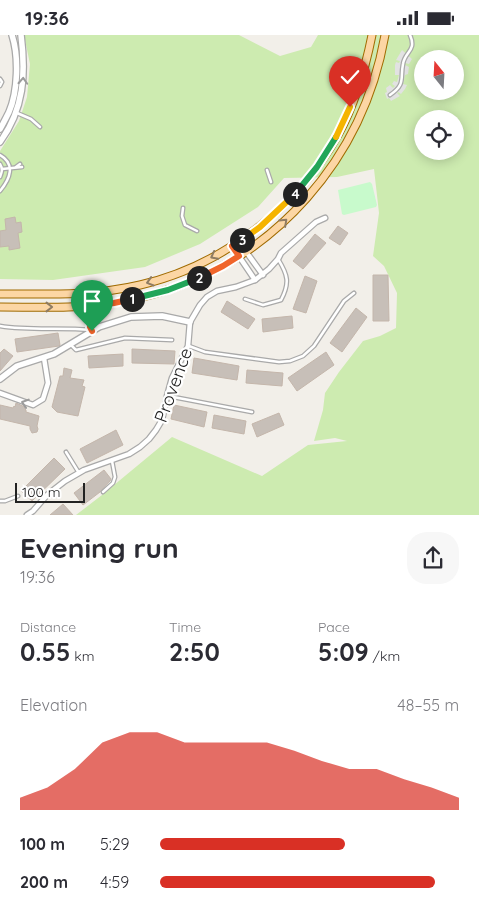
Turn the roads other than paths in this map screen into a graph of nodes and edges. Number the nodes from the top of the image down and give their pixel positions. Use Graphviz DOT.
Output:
graph roads {
  1 [pos="12,35"];
  2 [pos="21,35"];
  3 [pos="372,35"];
  4 [pos="385,35"];
  5 [pos="410,35"];
  6 [pos="0,79"];
  7 [pos="0,86"];
  8 [pos="390,95"];
  9 [pos="16,113"];
  10 [pos="40,127"];
  11 [pos="0,129"];
  12 [pos="0,143"];
  13 [pos="0,155"];
  14 [pos="0,164"];
  15 [pos="21,166"];
  16 [pos="10,168"];
  17 [pos="2,169"];
  18 [pos="267,171"];
  19 [pos="0,177"];
  20 [pos="271,182"];
  21 [pos="0,191"];
  22 [pos="183,209"];
  23 [pos="325,218"];
  24 [pos="197,231"];
  25 [pos="236,244"];
  26 [pos="243,254"];
  27 [pos="278,259"];
  28 [pos="263,275"];
  29 [pos="255,280"];
  30 [pos="354,293"];
  31 [pos="0,294"];
  32 [pos="245,299"];
  33 [pos="89,306"];
  34 [pos="0,307"];
  35 [pos="190,322"];
  36 [pos="0,326"];
  37 [pos="92,331"];
  38 [pos="172,340"];
  39 [pos="70,344"];
  40 [pos="188,346"];
  41 [pos="44,358"];
  42 [pos="0,379"];
  43 [pos="0,393"];
  44 [pos="167,396"];
  45 [pos="252,412"];
  46 [pos="66,453"];
  47 [pos="111,460"];
  48 [pos="79,473"];
  49 [pos="103,492"];
  50 [pos="18,496"];
  51 [pos="0,501"];
  52 [pos="27,515"];
  1 -- 11 [label="street"];
  9 -- 2 [label="street, one-way"];
  3 -- 25 [label="main road"];
  26 -- 4 [label="main road, one-way"];
  5 -- 8 [label="lane"];
  6 -- 7 [label="lane"];
  9 -- 10 [label="lane"];
  9 -- 12 [label="street"];
  13 -- 16 [label="lane"];
  14 -- 17 [label="lane"];
  15 -- 16 [label="lane"];
  16 -- 17 [label="lane"];
  16 -- 21 [label="lane"];
  17 -- 19 [label="lane"];
  18 -- 20 [label="lane"];
  22 -- 24 [label="lane"];
  23 -- 27 [label="street, Provence"];
  25 -- 26 [label="street"];
  25 -- 26 [label="street"];
  25 -- 31 [label="main road, one-way"];
  26 -- 28 [label="street"];
  26 -- 29 [label="street"];
  26 -- 33 [label="main road"];
  27 -- 28 [label="street, Provence"];
  27 -- 32 [label="lane"];
  28 -- 29 [label="street, Provence"];
  29 -- 35 [label="street, Provence"];
  30 -- 40 [label="lane"];
  34 -- 33 [label="main road, one-way"];
  33 -- 37 [label="street"];
  35 -- 37 [label="street"];
  35 -- 40 [label="street, Provence"];
  36 -- 37 [label="lane"];
  37 -- 39 [label="street"];
  38 -- 39 [label="lane"];
  39 -- 41 [label="street"];
  40 -- 44 [label="street, Provence"];
  41 -- 42 [label="street"];
  41 -- 43 [label="street, one-way"];
  44 -- 45 [label="lane"];
  44 -- 47 [label="street, Provence"];
  46 -- 48 [label="lane"];
  47 -- 48 [label="street, Provence"];
  47 -- 49 [label="lane"];
  48 -- 52 [label="street, Provence"];
  50 -- 51 [label="lane"];
}
